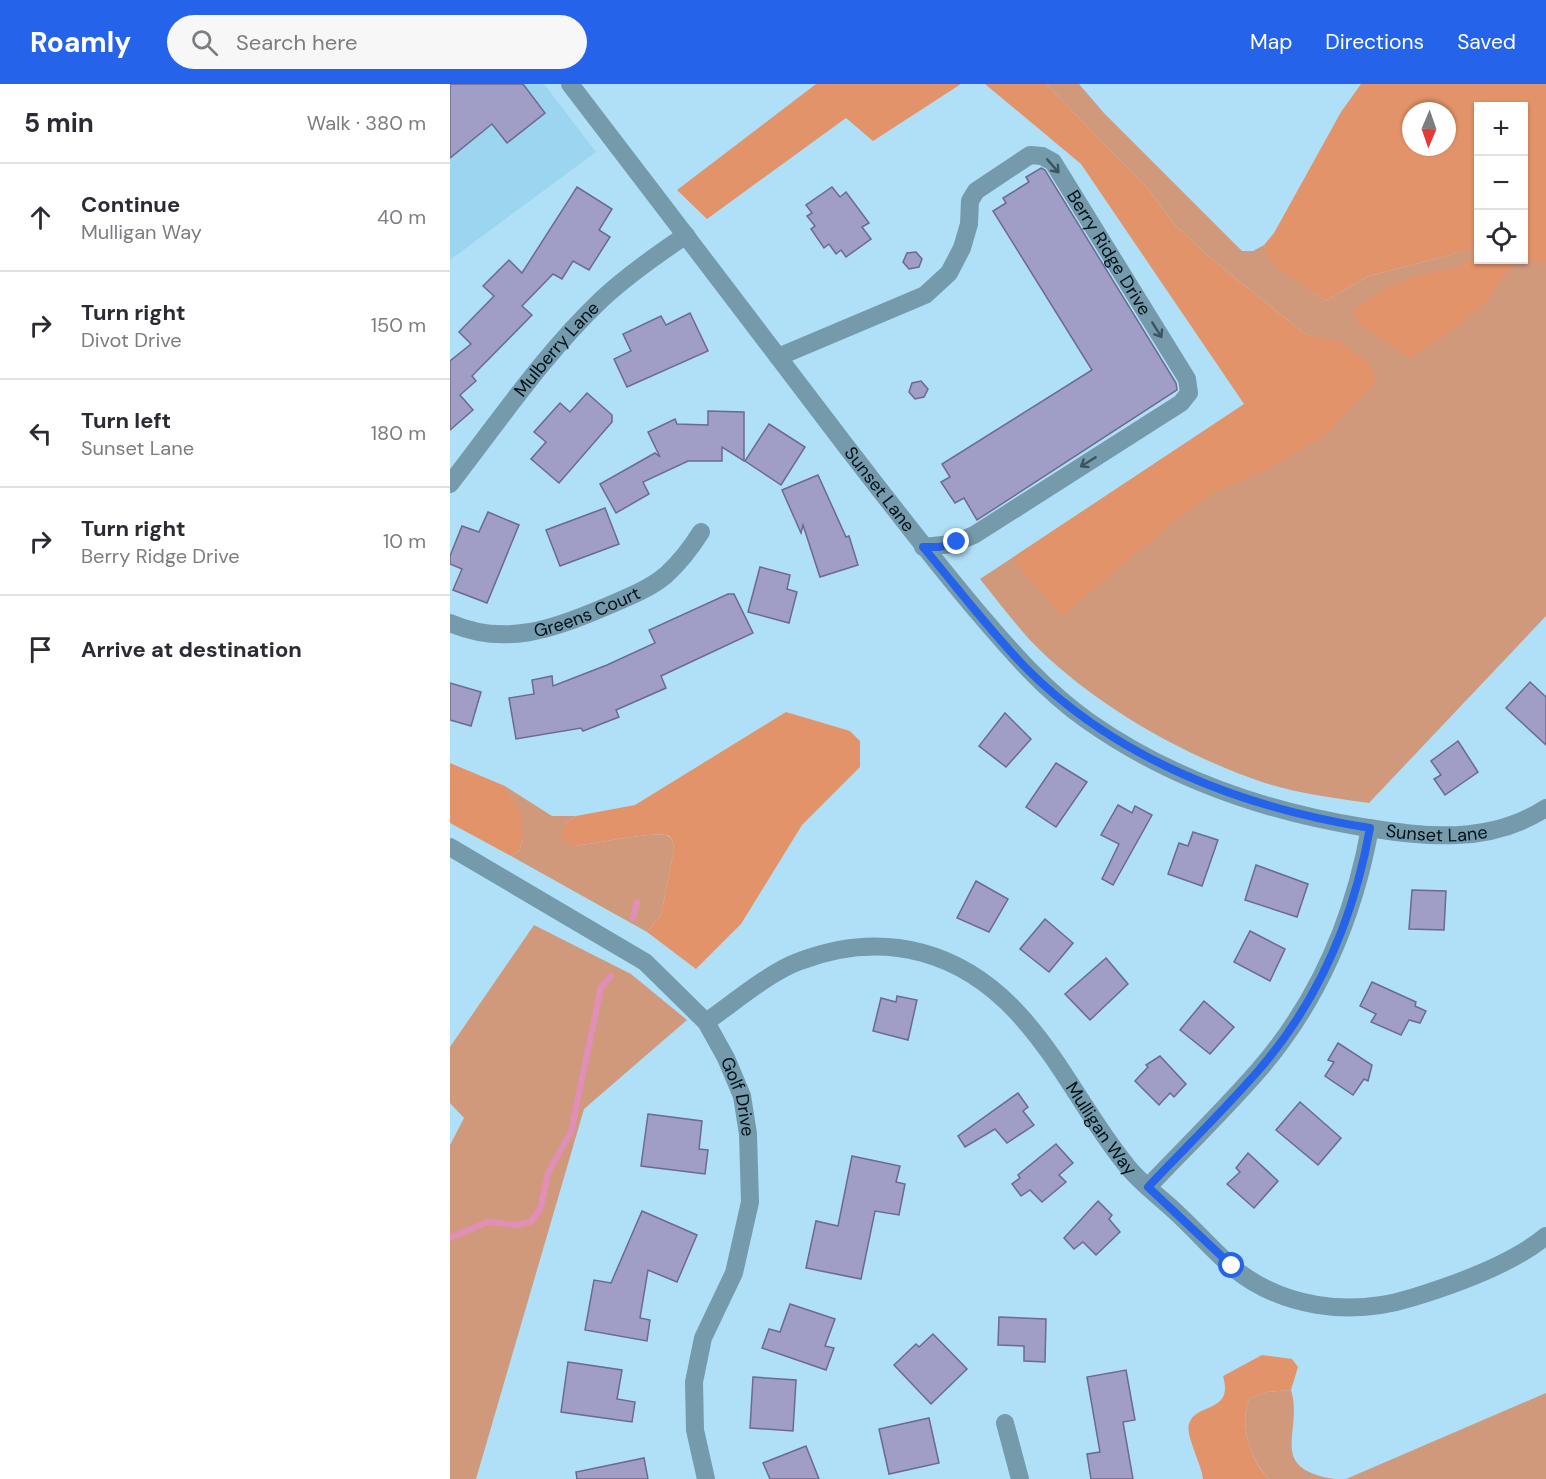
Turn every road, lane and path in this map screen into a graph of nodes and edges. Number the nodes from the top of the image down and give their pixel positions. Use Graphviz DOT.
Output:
graph roads {
  1 [pos="570,84"];
  2 [pos="686,235"];
  3 [pos="778,357"];
  4 [pos="450,484"];
  5 [pos="701,532"];
  6 [pos="923,547"];
  7 [pos="450,623"];
  8 [pos="1546,808"];
  9 [pos="1370,828"];
  10 [pos="450,847"];
  11 [pos="706,1022"];
  12 [pos="1148,1187"];
  13 [pos="1546,1236"];
  14 [pos="1005,1423"];
  15 [pos="706,1479"];
  16 [pos="1020,1479"];
  1 -- 2 [label="street, Sunset Lane"];
  2 -- 3 [label="street, Sunset Lane"];
  2 -- 4 [label="street, Mulberry Lane"];
  3 -- 6 [label="street, Sunset Lane"];
  3 -- 6 [label="street, Berry Ridge Drive, one-way"];
  5 -- 7 [label="street, Greens Court"];
  6 -- 9 [label="street, Sunset Lane"];
  8 -- 9 [label="street, Sunset Lane"];
  9 -- 12 [label="street"];
  10 -- 11 [label="street, Golf Drive"];
  11 -- 12 [label="street, Mulligan Way"];
  11 -- 15 [label="street, Golf Drive"];
  12 -- 13 [label="street, Mulligan Way"];
  14 -- 16 [label="street"];
}
